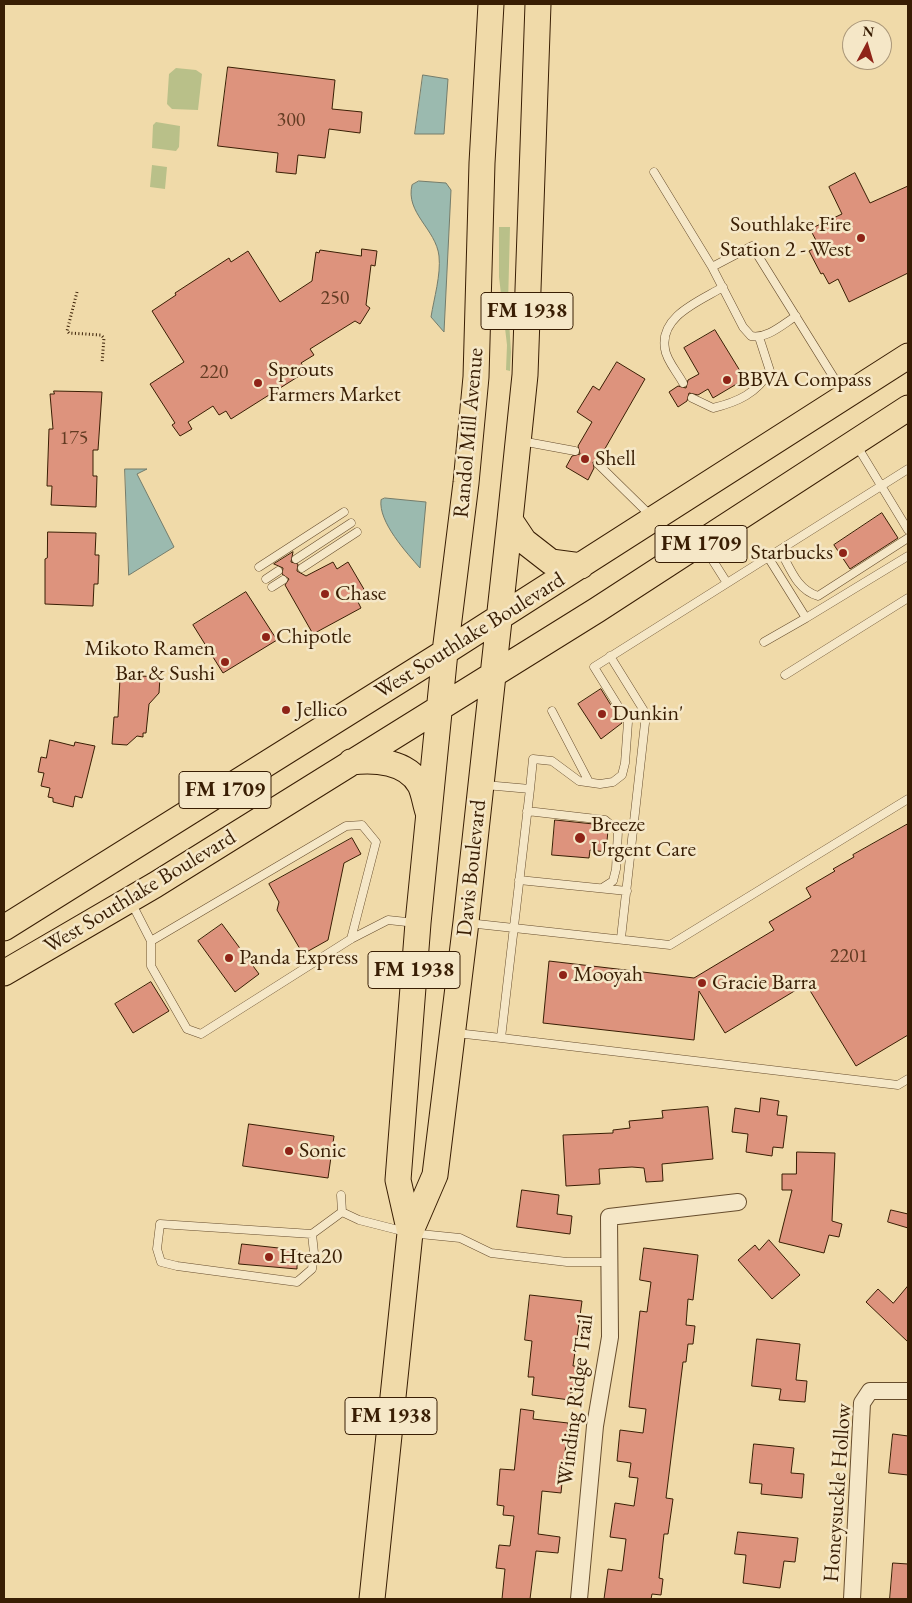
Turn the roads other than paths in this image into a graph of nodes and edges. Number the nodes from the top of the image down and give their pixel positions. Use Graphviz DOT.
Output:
graph roads {
  1 [pos="491,4"];
  2 [pos="538,4"];
  3 [pos="654,172"];
  4 [pos="712,267"];
  5 [pos="722,287"];
  6 [pos="796,316"];
  7 [pos="759,338"];
  8 [pos="908,356"];
  9 [pos="684,383"];
  10 [pos="846,396"];
  11 [pos="692,398"];
  12 [pos="908,408"];
  13 [pos="517,440"];
  14 [pos="856,444"];
  15 [pos="576,451"];
  16 [pos="598,464"];
  17 [pos="908,469"];
  18 [pos="881,486"];
  19 [pos="344,512"];
  20 [pos="654,519"];
  21 [pos="510,520"];
  22 [pos="351,523"];
  23 [pos="908,530"];
  24 [pos="357,532"];
  25 [pos="908,538"];
  26 [pos="702,544"];
  27 [pos="780,550"];
  28 [pos="908,556"];
  29 [pos="768,557"];
  30 [pos="296,558"];
  31 [pos="581,566"];
  32 [pos="259,567"];
  33 [pos="302,568"];
  34 [pos="278,571"];
  35 [pos="266,579"];
  36 [pos="283,580"];
  37 [pos="727,583"];
  38 [pos="272,587"];
  39 [pos="908,598"];
  40 [pos="498,617"];
  41 [pos="806,618"];
  42 [pos="764,642"];
  43 [pos="445,652"];
  44 [pos="610,656"];
  45 [pos="785,675"];
  46 [pos="492,676"];
  47 [pos="440,707"];
  48 [pos="552,711"];
  49 [pos="351,762"];
  50 [pos="589,782"];
  51 [pos="480,785"];
  52 [pos="530,790"];
  53 [pos="908,799"];
  54 [pos="527,811"];
  55 [pos="429,817"];
  56 [pos="519,880"];
  57 [pos="602,888"];
  58 [pos="627,891"];
  59 [pos="130,900"];
  60 [pos="466,922"];
  61 [pos="418,923"];
  62 [pos="514,927"];
  63 [pos="4,928"];
  64 [pos="621,938"];
  65 [pos="350,939"];
  66 [pos="151,941"];
  67 [pos="4,973"];
  68 [pos="453,1033"];
  69 [pos="501,1038"];
  70 [pos="908,1079"];
  71 [pos="341,1195"];
  72 [pos="738,1202"];
  73 [pos="342,1212"];
  74 [pos="410,1233"];
  75 [pos="312,1234"];
  76 [pos="608,1262"];
  77 [pos="908,1391"];
  78 [pos="372,1599"];
  79 [pos="579,1599"];
  80 [pos="852,1599"];
  1 -- 43 [label="main road, Randol Mill Avenue / FM 1938"];
  2 -- 13 [label="main road, FM 1938"];
  3 -- 4 [label="lane"];
  4 -- 5 [label="lane"];
  4 -- 6 [label="lane"];
  5 -- 7 [label="lane"];
  5 -- 9 [label="lane"];
  6 -- 7 [label="lane"];
  6 -- 10 [label="lane"];
  7 -- 11 [label="lane"];
  8 -- 10 [label="main road, West Southlake Boulevard / FM 1709"];
  10 -- 20 [label="main road, West Southlake Boulevard / FM 1709"];
  12 -- 14 [label="main road, West Southlake Boulevard / FM 1709"];
  13 -- 15 [label="lane"];
  13 -- 21 [label="main road, FM 1938"];
  14 -- 18 [label="lane"];
  14 -- 26 [label="main road, West Southlake Boulevard / FM 1709"];
  16 -- 20 [label="lane"];
  17 -- 18 [label="lane"];
  18 -- 23 [label="lane"];
  18 -- 27 [label="lane"];
  19 -- 32 [label="lane"];
  20 -- 31 [label="main road, West Southlake Boulevard / FM 1709"];
  21 -- 31 [label="main road"];
  21 -- 40 [label="main road, FM 1938"];
  22 -- 30 [label="lane"];
  24 -- 33 [label="lane"];
  25 -- 27 [label="lane"];
  26 -- 37 [label="lane"];
  26 -- 46 [label="main road, West Southlake Boulevard / FM 1709"];
  27 -- 29 [label="lane"];
  28 -- 41 [label="lane"];
  29 -- 37 [label="lane"];
  29 -- 41 [label="lane"];
  31 -- 40 [label="main road, West Southlake Boulevard / FM 1709"];
  34 -- 35 [label="lane"];
  36 -- 38 [label="lane"];
  37 -- 44 [label="lane"];
  39 -- 45 [label="lane"];
  40 -- 43 [label="main road, West Southlake Boulevard / FM 1709"];
  40 -- 46 [label="main road, Davis Boulevard / FM 1938"];
  41 -- 42 [label="lane"];
  43 -- 47 [label="main road, Davis Boulevard / FM 1938"];
  43 -- 63 [label="main road, West Southlake Boulevard / FM 1709"];
  44 -- 50 [label="lane"];
  44 -- 58 [label="lane"];
  46 -- 47 [label="main road, West Southlake Boulevard / FM 1709"];
  46 -- 51 [label="main road, Davis Boulevard / FM 1938"];
  47 -- 49 [label="main road, West Southlake Boulevard / FM 1709"];
  47 -- 55 [label="main road, Davis Boulevard / FM 1938"];
  48 -- 50 [label="lane"];
  49 -- 55 [label="main road"];
  49 -- 59 [label="main road, West Southlake Boulevard / FM 1709"];
  50 -- 52 [label="lane"];
  51 -- 52 [label="lane"];
  51 -- 60 [label="main road, Davis Boulevard / FM 1938"];
  52 -- 54 [label="lane"];
  53 -- 64 [label="lane"];
  54 -- 56 [label="lane"];
  54 -- 57 [label="lane"];
  55 -- 61 [label="main road, Davis Boulevard / FM 1938"];
  56 -- 57 [label="lane"];
  56 -- 62 [label="lane"];
  57 -- 58 [label="lane"];
  58 -- 64 [label="lane"];
  59 -- 66 [label="lane"];
  59 -- 67 [label="main road, West Southlake Boulevard / FM 1709"];
  60 -- 62 [label="lane"];
  60 -- 68 [label="main road, Davis Boulevard / FM 1938"];
  61 -- 65 [label="lane"];
  61 -- 74 [label="main road, Davis Boulevard / FM 1938"];
  62 -- 64 [label="lane"];
  62 -- 69 [label="lane"];
  65 -- 66 [label="lane"];
  65 -- 66 [label="lane"];
  68 -- 69 [label="lane"];
  68 -- 74 [label="main road, Davis Boulevard / FM 1938"];
  69 -- 70 [label="lane"];
  71 -- 73 [label="lane"];
  72 -- 76 [label="street, Winding Ridge Trail"];
  73 -- 74 [label="lane"];
  73 -- 75 [label="lane"];
  74 -- 76 [label="lane"];
  74 -- 78 [label="main road, Davis Boulevard / FM 1938"];
  75 -- 75 [label="lane"];
  76 -- 79 [label="street, Winding Ridge Trail"];
  77 -- 80 [label="street, Honeysuckle Hollow"];
}
